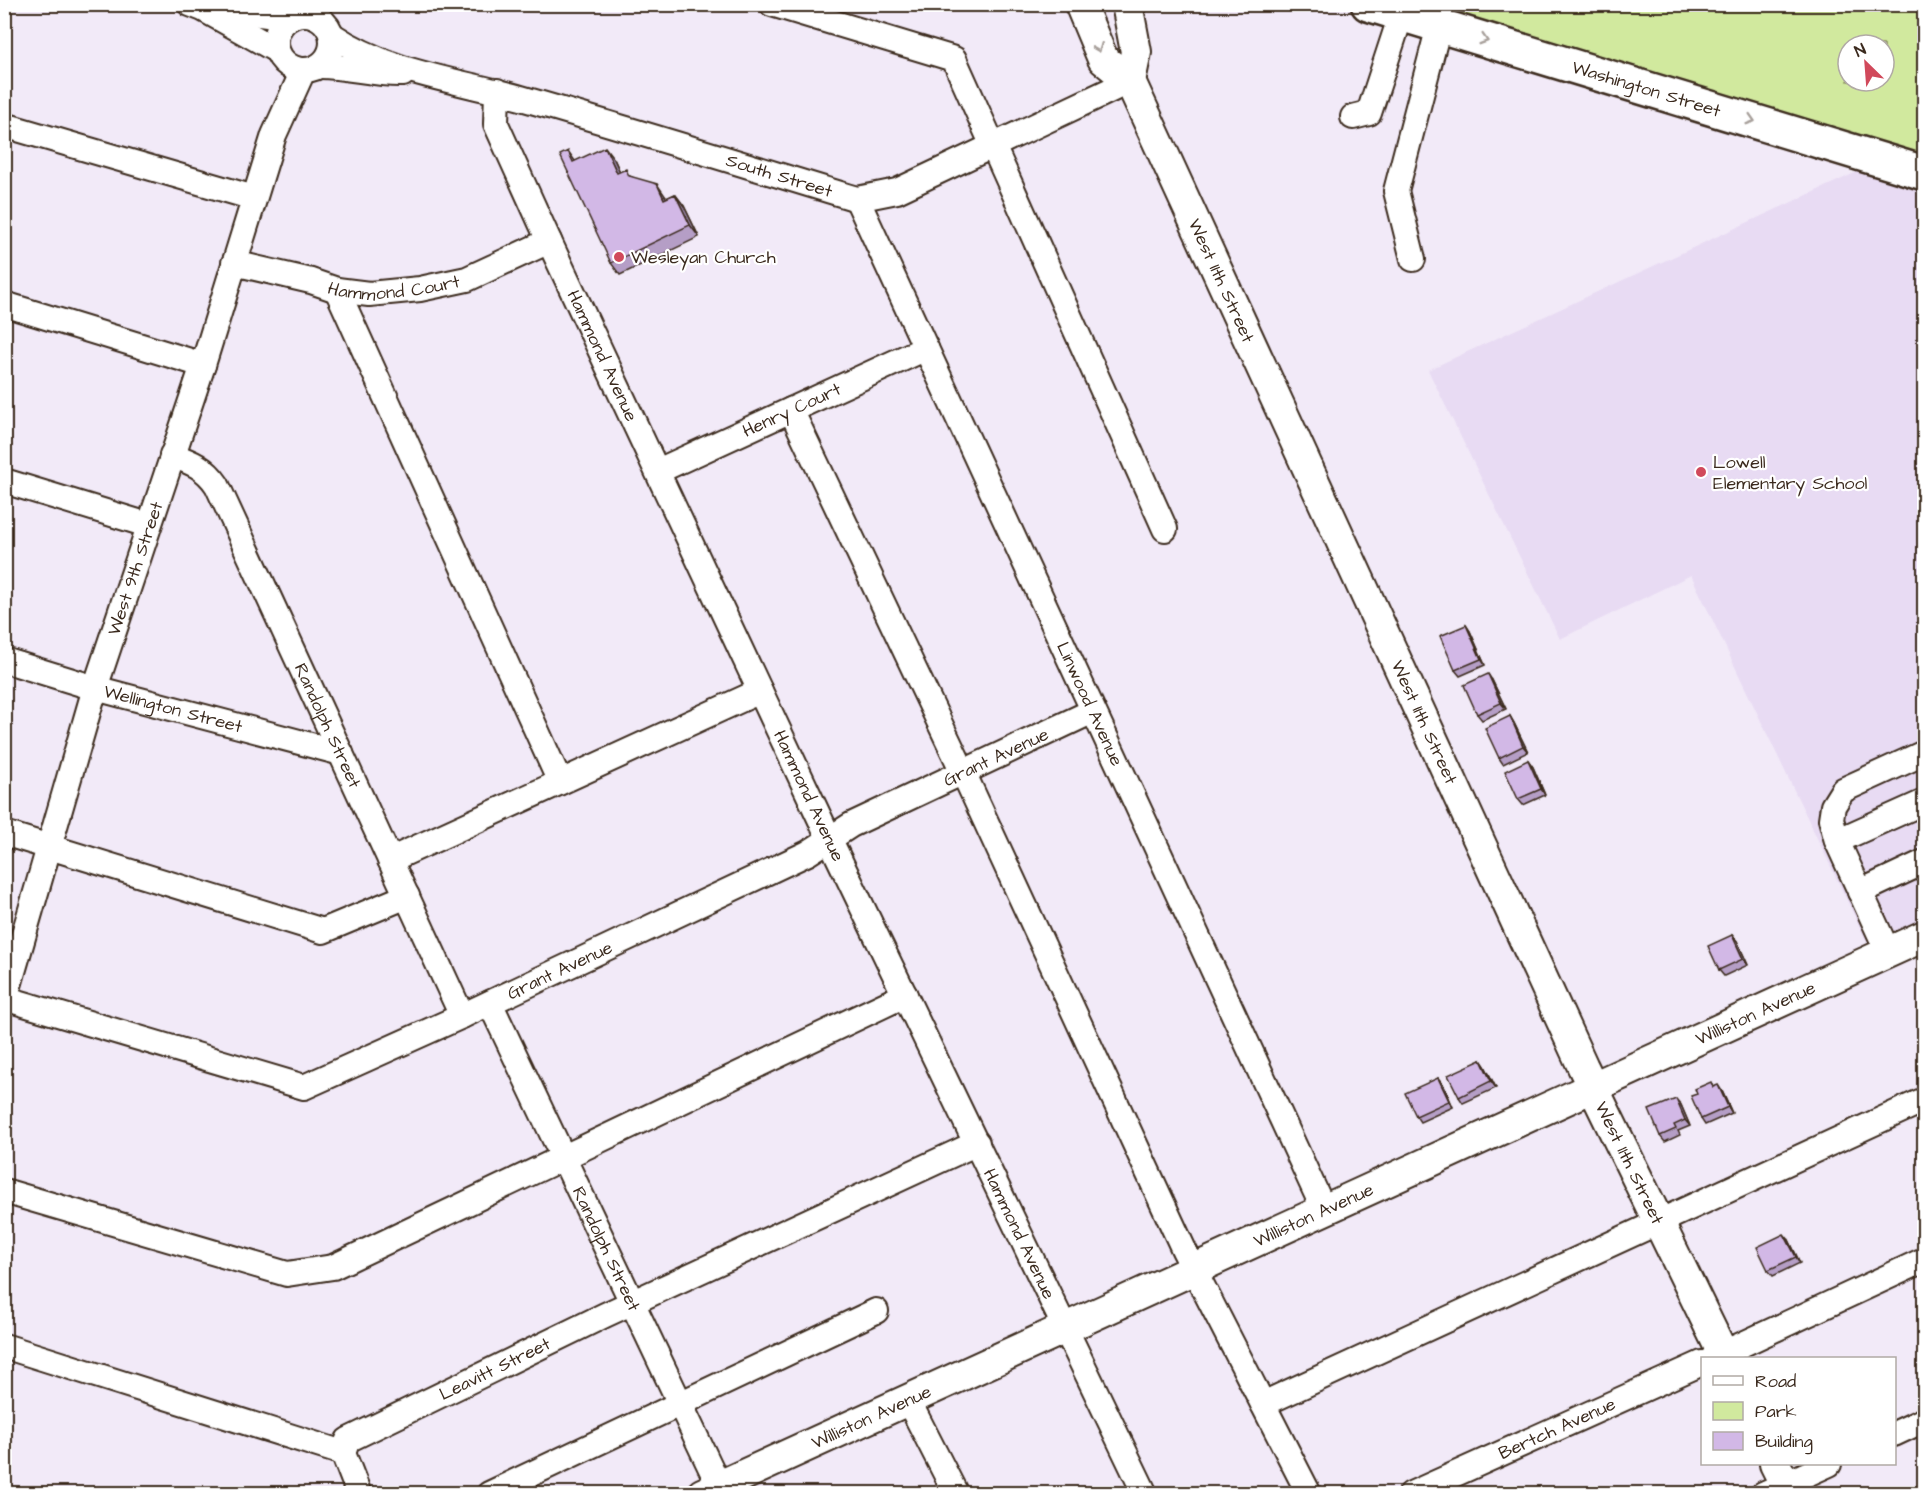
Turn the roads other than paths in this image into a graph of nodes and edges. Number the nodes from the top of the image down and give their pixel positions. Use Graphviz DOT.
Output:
graph roads {
  1 [pos="772,4"];
  2 [pos="1080,4"];
  3 [pos="1127,4"];
  4 [pos="1368,4"];
  5 [pos="197,7"];
  6 [pos="317,10"];
  7 [pos="1401,15"];
  8 [pos="290,18"];
  9 [pos="1439,26"];
  10 [pos="332,36"];
  11 [pos="278,54"];
  12 [pos="312,68"];
  13 [pos="414,73"];
  14 [pos="1130,81"];
  15 [pos="497,91"];
  16 [pos="1353,117"];
  17 [pos="4,125"];
  18 [pos="274,135"];
  19 [pos="992,146"];
  20 [pos="1924,173"];
  21 [pos="254,198"];
  22 [pos="857,199"];
  23 [pos="549,241"];
  24 [pos="1413,259"];
  25 [pos="234,263"];
  26 [pos="337,290"];
  27 [pos="4,304"];
  28 [pos="926,348"];
  29 [pos="203,365"];
  30 [pos="791,410"];
  31 [pos="172,455"];
  32 [pos="658,471"];
  33 [pos="4,481"];
  34 [pos="148,525"];
  35 [pos="1166,529"];
  36 [pos="4,660"];
  37 [pos="95,688"];
  38 [pos="760,691"];
  39 [pos="1093,711"];
  40 [pos="341,753"];
  41 [pos="1924,753"];
  42 [pos="963,772"];
  43 [pos="560,782"];
  44 [pos="1924,802"];
  45 [pos="4,833"];
  46 [pos="830,840"];
  47 [pos="1837,841"];
  48 [pos="49,846"];
  49 [pos="390,860"];
  50 [pos="1924,862"];
  51 [pos="1860,892"];
  52 [pos="407,896"];
  53 [pos="1924,936"];
  54 [pos="1888,952"];
  55 [pos="905,995"];
  56 [pos="5,1000"];
  57 [pos="490,1003"];
  58 [pos="462,1016"];
  59 [pos="1592,1086"];
  60 [pos="1924,1100"];
  61 [pos="977,1143"];
  62 [pos="564,1159"];
  63 [pos="4,1191"];
  64 [pos="1324,1210"];
  65 [pos="1658,1221"];
  66 [pos="1924,1260"];
  67 [pos="1194,1270"];
  68 [pos="632,1303"];
  69 [pos="876,1311"];
  70 [pos="1066,1329"];
  71 [pos="4,1346"];
  72 [pos="1715,1357"];
  73 [pos="1720,1357"];
  74 [pos="1701,1366"];
  75 [pos="908,1400"];
  76 [pos="680,1403"];
  77 [pos="1263,1404"];
  78 [pos="1924,1420"];
  79 [pos="1896,1433"];
  80 [pos="343,1453"];
  81 [pos="1826,1465"];
  82 [pos="1778,1483"];
  83 [pos="715,1491"];
  84 [pos="359,1494"];
  85 [pos="489,1494"];
  86 [pos="956,1494"];
  87 [pos="1145,1494"];
  88 [pos="1309,1494"];
  89 [pos="1411,1494"];
  1 -- 19 [label="street"];
  2 -- 14 [label="main road, West 11th Street, one-way"];
  3 -- 14 [label="main road"];
  4 -- 7 [label="highway, Washington Street"];
  5 -- 8 [label="street"];
  5 -- 11 [label="street"];
  6 -- 8 [label="street"];
  6 -- 10 [label="street"];
  7 -- 9 [label="highway, Washington Street"];
  7 -- 16 [label="street"];
  8 -- 11 [label="street"];
  9 -- 20 [label="highway, Washington Street, one-way"];
  9 -- 24 [label="street"];
  10 -- 12 [label="street"];
  10 -- 13 [label="street, South Street"];
  11 -- 12 [label="street"];
  11 -- 18 [label="street, West 9th Street"];
  12 -- 13 [label="street, South Street"];
  12 -- 18 [label="street, West 9th Street"];
  13 -- 15 [label="street, South Street"];
  14 -- 19 [label="street, South Street"];
  14 -- 59 [label="main road, West 11th Street"];
  15 -- 22 [label="street, South Street"];
  15 -- 23 [label="street, Hammond Avenue"];
  17 -- 21 [label="street"];
  18 -- 21 [label="street, West 9th Street"];
  19 -- 22 [label="street, South Street"];
  19 -- 35 [label="street"];
  21 -- 25 [label="street, West 9th Street"];
  22 -- 28 [label="street, Linwood Avenue"];
  23 -- 26 [label="street, Hammond Court"];
  23 -- 32 [label="street, Hammond Avenue"];
  25 -- 26 [label="street, Hammond Court"];
  25 -- 29 [label="street, West 9th Street"];
  26 -- 43 [label="street"];
  27 -- 29 [label="street"];
  28 -- 30 [label="street, Henry Court"];
  28 -- 39 [label="street, Linwood Avenue"];
  29 -- 31 [label="street, West 9th Street"];
  30 -- 32 [label="street, Henry Court"];
  30 -- 42 [label="street"];
  31 -- 34 [label="street, West 9th Street"];
  31 -- 40 [label="street, Randolph Street"];
  32 -- 38 [label="street, Hammond Avenue"];
  33 -- 34 [label="street"];
  34 -- 37 [label="street, West 9th Street"];
  36 -- 37 [label="street, Wellington Street"];
  37 -- 40 [label="street, Wellington Street"];
  37 -- 48 [label="street, West 9th Street"];
  38 -- 43 [label="street"];
  38 -- 46 [label="street, Hammond Avenue"];
  39 -- 42 [label="street, Grant Avenue"];
  39 -- 64 [label="street, Linwood Avenue"];
  40 -- 49 [label="street, Randolph Street"];
  41 -- 47 [label="street"];
  42 -- 46 [label="street, Grant Avenue"];
  42 -- 67 [label="street"];
  43 -- 49 [label="street"];
  44 -- 47 [label="street"];
  45 -- 48 [label="street"];
  46 -- 55 [label="street, Hammond Avenue"];
  46 -- 57 [label="street, Grant Avenue"];
  47 -- 51 [label="street"];
  48 -- 52 [label="street"];
  48 -- 56 [label="street, West 9th Street"];
  49 -- 52 [label="street, Randolph Street"];
  50 -- 51 [label="street"];
  51 -- 54 [label="street"];
  52 -- 58 [label="street, Randolph Street"];
  53 -- 54 [label="main road, Williston Avenue"];
  54 -- 59 [label="main road, Williston Avenue"];
  55 -- 61 [label="street, Hammond Avenue"];
  55 -- 62 [label="street"];
  56 -- 58 [label="street, Grant Avenue"];
  57 -- 58 [label="street, Grant Avenue"];
  57 -- 62 [label="street, Randolph Street"];
  59 -- 64 [label="main road, Williston Avenue"];
  59 -- 65 [label="main road, West 11th Street"];
  60 -- 65 [label="street"];
  61 -- 68 [label="street, Leavitt Street"];
  61 -- 70 [label="street, Hammond Avenue"];
  62 -- 63 [label="street"];
  62 -- 68 [label="street, Randolph Street"];
  64 -- 67 [label="main road, Williston Avenue"];
  65 -- 72 [label="main road, West 11th Street"];
  65 -- 77 [label="street"];
  66 -- 73 [label="street, Bertch Avenue"];
  67 -- 70 [label="main road, Williston Avenue"];
  67 -- 77 [label="street"];
  68 -- 76 [label="street, Randolph Street"];
  68 -- 80 [label="street, Leavitt Street"];
  69 -- 76 [label="street"];
  70 -- 75 [label="main road, Williston Avenue"];
  70 -- 87 [label="street, Hammond Avenue"];
  71 -- 80 [label="street"];
  74 -- 89 [label="street, Bertch Avenue"];
  75 -- 83 [label="main road, Williston Avenue"];
  75 -- 86 [label="street"];
  76 -- 83 [label="street, Randolph Street"];
  76 -- 85 [label="street"];
  77 -- 88 [label="street"];
  78 -- 79 [label="street"];
  80 -- 84 [label="street"];
  81 -- 82 [label="street"];
}
